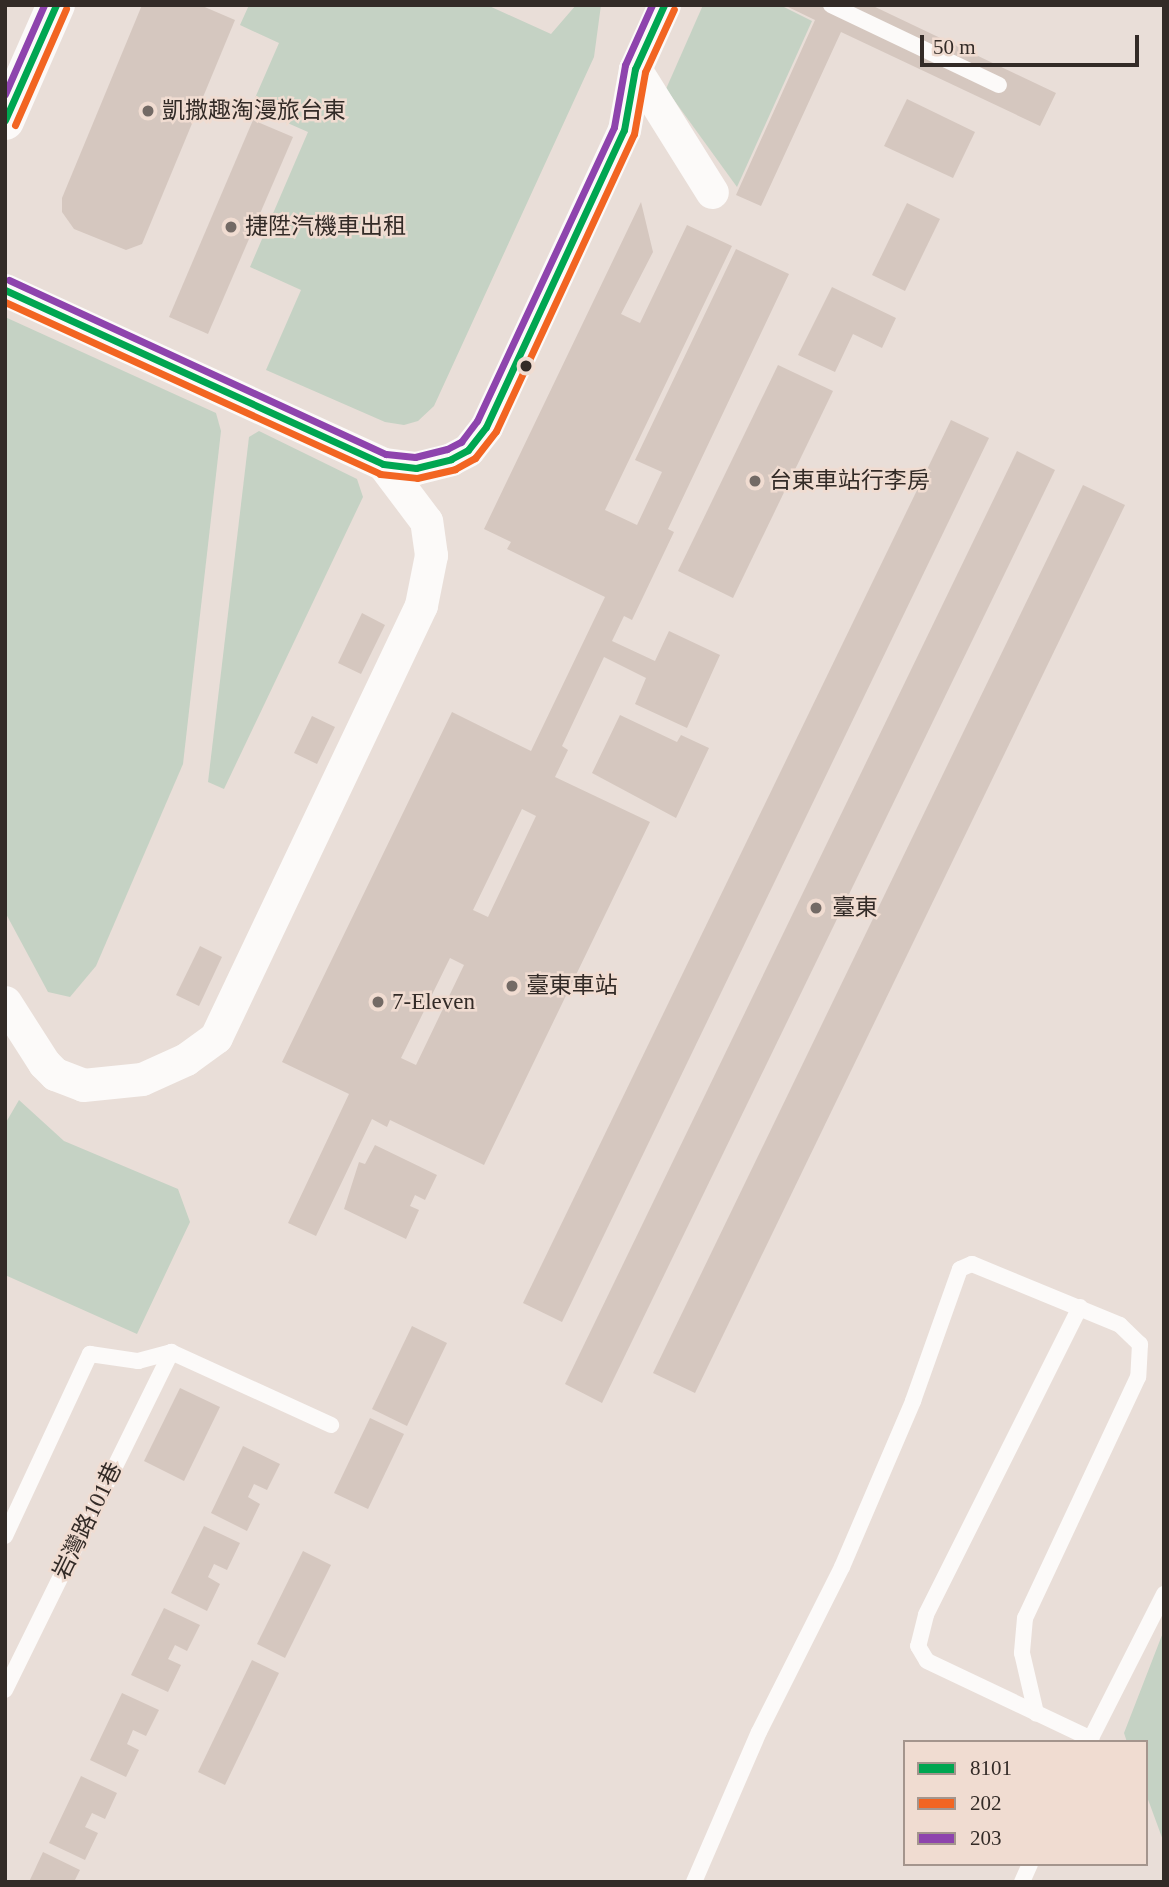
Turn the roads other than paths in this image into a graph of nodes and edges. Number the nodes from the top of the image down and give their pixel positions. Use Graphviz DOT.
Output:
graph roads {
  1 [pos="56,5"];
  2 [pos="664,5"];
  3 [pos="831,5"];
  4 [pos="635,69"];
  5 [pos="999,85"];
  6 [pos="5,121"];
  7 [pos="712,192"];
  8 [pos="5,290"];
  9 [pos="383,464"];
  10 [pos="5,1002"];
  11 [pos="1080,1307"];
  12 [pos="171,1352"];
  13 [pos="331,1425"];
  14 [pos="5,1536"];
  15 [pos="1164,1594"];
  16 [pos="5,1690"];
  17 [pos="1036,1713"];
  18 [pos="1090,1740"];
  19 [pos="1029,1866"];
  20 [pos="694,1882"];
  21 [pos="1021,1882"];
  1 -- 6 [label="street"];
  2 -- 4 [label="street"];
  3 -- 5 [label="lane"];
  4 -- 7 [label="street"];
  4 -- 9 [label="street"];
  8 -- 9 [label="street"];
  9 -- 10 [label="street"];
  11 -- 17 [label="lane"];
  11 -- 17 [label="lane"];
  11 -- 20 [label="lane"];
  12 -- 13 [label="lane"];
  12 -- 14 [label="lane"];
  12 -- 16 [label="lane, 岩灣路101巷"];
  15 -- 18 [label="lane"];
  17 -- 18 [label="lane"];
  19 -- 21 [label="lane"];
}
